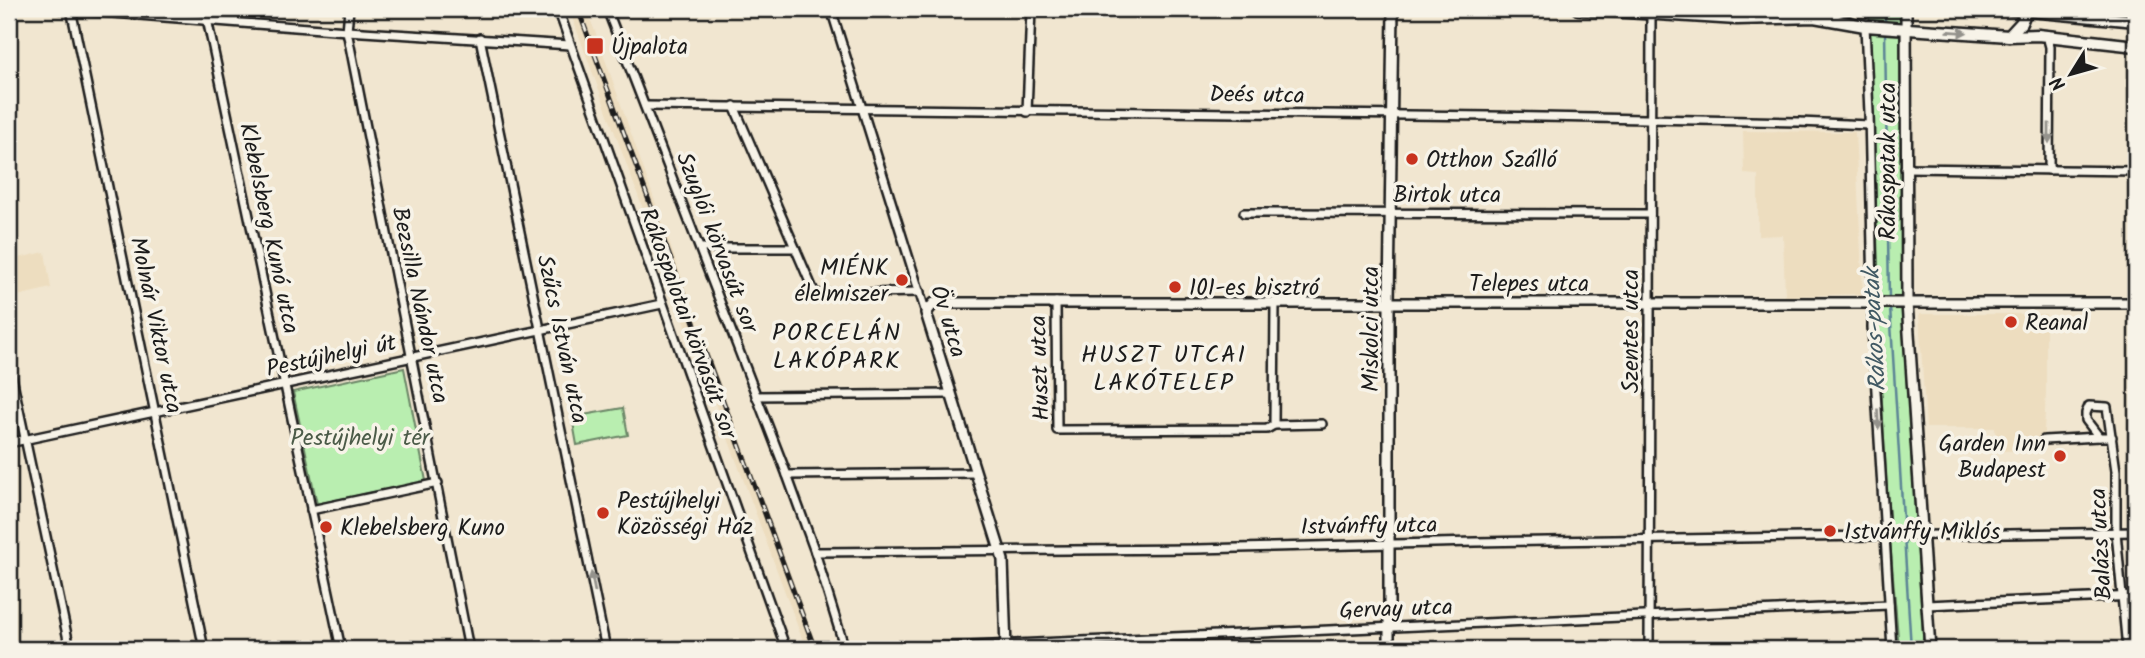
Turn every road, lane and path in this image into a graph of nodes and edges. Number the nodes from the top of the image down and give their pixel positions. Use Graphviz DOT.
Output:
graph roads {
  1 [pos="61,9"];
  2 [pos="71,9"];
  3 [pos="349,9"];
  4 [pos="558,9"];
  5 [pos="607,9"];
  6 [pos="831,9"];
  7 [pos="1031,9"];
  8 [pos="1393,9"];
  9 [pos="1578,9"];
  10 [pos="1848,9"];
  11 [pos="1906,9"];
  12 [pos="2007,9"];
  13 [pos="2026,11"];
  14 [pos="1651,13"];
  15 [pos="1814,17"];
  16 [pos="207,19"];
  17 [pos="2136,21"];
  18 [pos="1869,26"];
  19 [pos="1902,28"];
  20 [pos="347,31"];
  21 [pos="2031,35"];
  22 [pos="2009,36"];
  23 [pos="2047,36"];
  24 [pos="480,38"];
  25 [pos="570,45"];
  26 [pos="2136,46"];
  27 [pos="645,106"];
  28 [pos="734,106"];
  29 [pos="863,107"];
  30 [pos="1027,112"];
  31 [pos="1392,115"];
  32 [pos="1651,119"];
  33 [pos="1869,125"];
  34 [pos="1905,168"];
  35 [pos="2049,170"];
  36 [pos="2136,171"];
  37 [pos="1244,213"];
  38 [pos="1390,213"];
  39 [pos="1650,214"];
  40 [pos="700,248"];
  41 [pos="795,248"];
  42 [pos="920,292"];
  43 [pos="1056,302"];
  44 [pos="1275,302"];
  45 [pos="1389,302"];
  46 [pos="1875,302"];
  47 [pos="1650,303"];
  48 [pos="1902,303"];
  49 [pos="2136,303"];
  50 [pos="662,304"];
  51 [pos="926,313"];
  52 [pos="541,328"];
  53 [pos="412,357"];
  54 [pos="9,363"];
  55 [pos="285,384"];
  56 [pos="951,394"];
  57 [pos="756,396"];
  58 [pos="156,413"];
  59 [pos="1322,424"];
  60 [pos="1274,425"];
  61 [pos="2099,437"];
  62 [pos="2112,437"];
  63 [pos="25,439"];
  64 [pos="2044,440"];
  65 [pos="9,443"];
  66 [pos="976,473"];
  67 [pos="787,475"];
  68 [pos="438,483"];
  69 [pos="312,510"];
  70 [pos="2136,532"];
  71 [pos="2116,533"];
  72 [pos="1885,536"];
  73 [pos="1924,536"];
  74 [pos="1650,540"];
  75 [pos="1389,544"];
  76 [pos="1000,550"];
  77 [pos="815,552"];
  78 [pos="2136,596"];
  79 [pos="2121,597"];
  80 [pos="1889,605"];
  81 [pos="1926,605"];
  82 [pos="1649,617"];
  83 [pos="1389,628"];
  84 [pos="1005,647"];
  85 [pos="71,649"];
  86 [pos="205,649"];
  87 [pos="341,649"];
  88 [pos="469,649"];
  89 [pos="607,649"];
  90 [pos="786,649"];
  91 [pos="845,649"];
  92 [pos="904,649"];
  93 [pos="1389,649"];
  94 [pos="1649,649"];
  95 [pos="1892,649"];
  96 [pos="1930,649"];
  97 [pos="2127,649"];
  1 -- 2 [label="street"];
  2 -- 16 [label="street"];
  2 -- 58 [label="street, Molnár Viktor utca"];
  3 -- 20 [label="street, Bezsilla Nándor utca"];
  4 -- 25 [label="street, Rákospalotai körvasút sor"];
  5 -- 27 [label="street, Szuglói körvasút sor"];
  6 -- 29 [label="street, Öv utca"];
  7 -- 30 [label="street"];
  8 -- 31 [label="street, Miskolci utca"];
  9 -- 14 [label="main road"];
  10 -- 15 [label="main road"];
  11 -- 19 [label="street, Rákospatak utca"];
  12 -- 13 [label="main road"];
  13 -- 17 [label="main road"];
  13 -- 21 [label="main road"];
  13 -- 22 [label="main road"];
  14 -- 15 [label="main road"];
  14 -- 32 [label="street, Szentes utca"];
  15 -- 18 [label="main road"];
  16 -- 20 [label="street"];
  16 -- 55 [label="street, Klebelsberg Kunó utca"];
  18 -- 19 [label="main road"];
  18 -- 33 [label="street, Rákospatak utca"];
  19 -- 22 [label="main road, one-way"];
  19 -- 34 [label="street, Rákospatak utca"];
  20 -- 24 [label="street"];
  20 -- 53 [label="street, Bezsilla Nándor utca"];
  21 -- 22 [label="main road"];
  21 -- 23 [label="main road"];
  23 -- 26 [label="main road"];
  23 -- 35 [label="street, one-way"];
  24 -- 25 [label="street"];
  24 -- 52 [label="street, Szűcs István utca"];
  25 -- 50 [label="street, Rákospalotai körvasút sor"];
  27 -- 28 [label="street, Deés utca"];
  27 -- 40 [label="street, Szuglói körvasút sor"];
  28 -- 29 [label="street, Deés utca"];
  28 -- 41 [label="street"];
  29 -- 30 [label="street, Deés utca"];
  29 -- 42 [label="street, Öv utca"];
  30 -- 31 [label="street, Deés utca"];
  31 -- 32 [label="street, Deés utca"];
  31 -- 38 [label="street, Miskolci utca"];
  32 -- 33 [label="street, Deés utca"];
  32 -- 39 [label="street, Szentes utca"];
  33 -- 46 [label="street, Rákospatak utca"];
  34 -- 35 [label="street"];
  34 -- 48 [label="street, Rákospatak utca"];
  35 -- 36 [label="street"];
  37 -- 38 [label="street, Birtok utca"];
  38 -- 39 [label="street, Birtok utca"];
  38 -- 45 [label="street, Miskolci utca"];
  39 -- 47 [label="street, Szentes utca"];
  40 -- 41 [label="street"];
  40 -- 57 [label="street, Szuglói körvasút sor"];
  41 -- 42 [label="street"];
  42 -- 51 [label="street, Öv utca"];
  43 -- 44 [label="street, Telepes utca"];
  43 -- 51 [label="street, Telepes utca"];
  43 -- 60 [label="street, Huszt utca"];
  44 -- 45 [label="street, Telepes utca"];
  44 -- 60 [label="street"];
  45 -- 47 [label="street, Telepes utca"];
  45 -- 75 [label="street, Miskolci utca"];
  46 -- 47 [label="street, Telepes utca"];
  46 -- 48 [label="street, Telepes utca"];
  46 -- 72 [label="street, Rákospatak utca, one-way"];
  47 -- 74 [label="street, Szentes utca"];
  48 -- 49 [label="street, Telepes utca"];
  48 -- 73 [label="street, Rákospatak utca"];
  50 -- 52 [label="street, Pestújhelyi út"];
  50 -- 90 [label="street, Rákospalotai körvasút sor"];
  51 -- 56 [label="street, Öv utca"];
  52 -- 53 [label="street, Pestújhelyi út"];
  89 -- 52 [label="street, Szűcs István utca, one-way"];
  53 -- 55 [label="street, Pestújhelyi út"];
  53 -- 68 [label="street, Bezsilla Nándor utca"];
  54 -- 63 [label="street"];
  55 -- 58 [label="street, Pestújhelyi út"];
  55 -- 69 [label="street, Klebelsberg Kunó utca"];
  56 -- 57 [label="street"];
  56 -- 66 [label="street, Öv utca"];
  57 -- 67 [label="street, Szuglói körvasút sor"];
  58 -- 63 [label="street, Pestújhelyi út"];
  58 -- 86 [label="street, Molnár Viktor utca"];
  59 -- 60 [label="street, Huszt utca"];
  61 -- 62 [label="street"];
  61 -- 62 [label="street, Balázs utca"];
  61 -- 64 [label="street"];
  62 -- 71 [label="street, Balázs utca"];
  63 -- 65 [label="street, Pestújhelyi út"];
  63 -- 85 [label="street"];
  66 -- 67 [label="street"];
  66 -- 76 [label="street, Öv utca"];
  67 -- 77 [label="street, Szuglói körvasút sor"];
  68 -- 69 [label="street"];
  68 -- 88 [label="street, Bezsilla Nándor utca"];
  69 -- 87 [label="street, Klebelsberg Kunó utca"];
  70 -- 71 [label="street, Istvánffy utca"];
  71 -- 73 [label="street, Istvánffy utca"];
  71 -- 79 [label="street, Balázs utca"];
  72 -- 73 [label="street, Istvánffy utca"];
  72 -- 74 [label="street, Istvánffy utca"];
  72 -- 80 [label="street, Rákospatak utca"];
  73 -- 81 [label="street, Rákospatak utca"];
  74 -- 75 [label="street, Istvánffy utca"];
  74 -- 82 [label="street, Szentes utca"];
  75 -- 76 [label="street, Istvánffy utca"];
  75 -- 83 [label="street, Miskolci utca"];
  76 -- 77 [label="street, Istvánffy utca"];
  76 -- 84 [label="street, Öv utca"];
  77 -- 91 [label="street, Szuglói körvasút sor"];
  78 -- 79 [label="street"];
  79 -- 81 [label="street"];
  79 -- 97 [label="street, Balázs utca"];
  80 -- 82 [label="street, Gervay utca"];
  80 -- 95 [label="street, Rákospatak utca"];
  81 -- 96 [label="street, Rákospatak utca"];
  82 -- 83 [label="street, Gervay utca"];
  82 -- 94 [label="street, Szentes utca"];
  83 -- 84 [label="street, Gervay utca"];
  83 -- 93 [label="street, Miskolci utca"];
  84 -- 92 [label="street, Gervay utca"];
}
